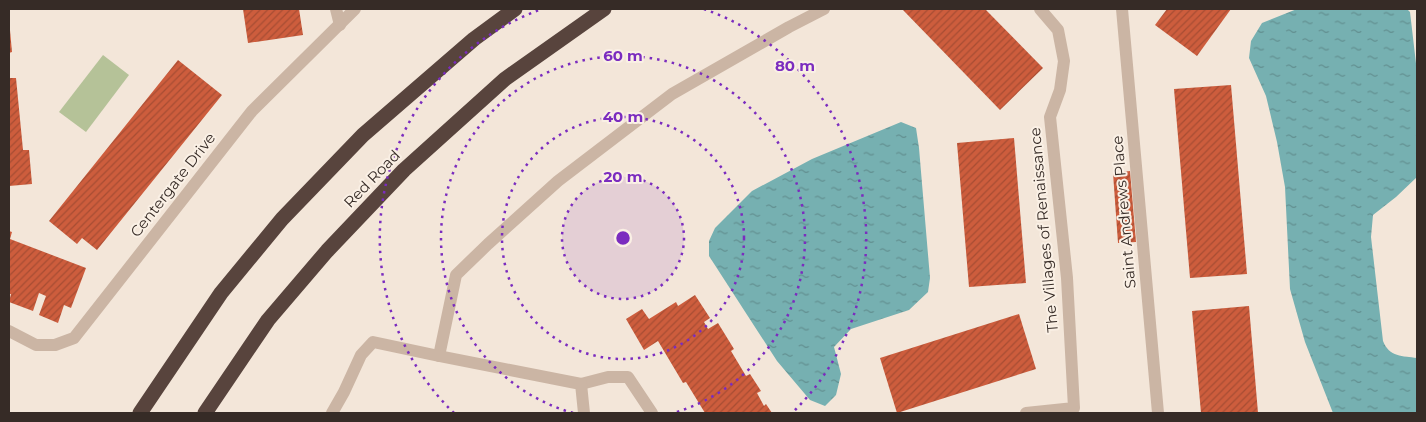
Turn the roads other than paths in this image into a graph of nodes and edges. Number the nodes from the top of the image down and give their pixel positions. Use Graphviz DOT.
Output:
graph roads {
  1 [pos="336,9"];
  2 [pos="355,9"];
  3 [pos="515,9"];
  4 [pos="604,9"];
  5 [pos="824,9"];
  6 [pos="1041,9"];
  7 [pos="1122,9"];
  8 [pos="501,15"];
  9 [pos="340,25"];
  10 [pos="9,331"];
  11 [pos="439,356"];
  12 [pos="581,384"];
  13 [pos="140,413"];
  14 [pos="205,413"];
  15 [pos="332,413"];
  16 [pos="584,413"];
  17 [pos="652,413"];
  18 [pos="1026,413"];
  19 [pos="1158,413"];
  1 -- 9 [label="street"];
  2 -- 9 [label="street, Centergate Drive"];
  3 -- 8 [label="highway"];
  4 -- 14 [label="highway, Red Road"];
  5 -- 11 [label="street"];
  6 -- 18 [label="street, The Villages of Renaissance"];
  7 -- 19 [label="street, Saint Andrews Place"];
  8 -- 13 [label="highway"];
  9 -- 10 [label="street, Centergate Drive"];
  11 -- 12 [label="street"];
  11 -- 15 [label="street"];
  12 -- 16 [label="street"];
  12 -- 17 [label="street"];
}
